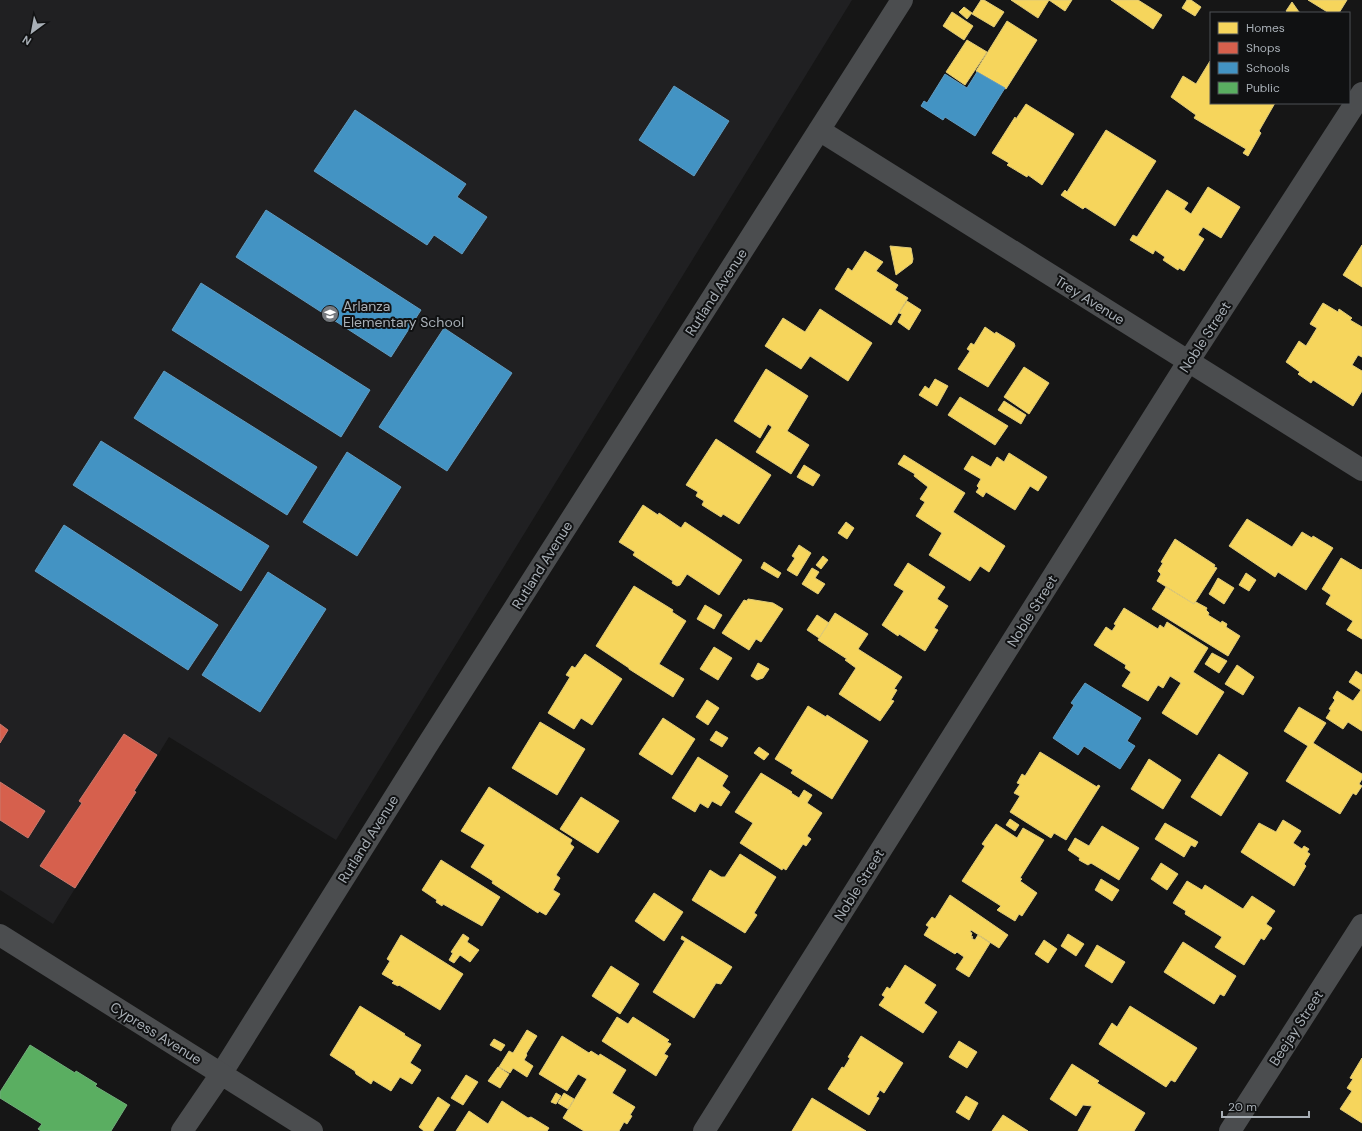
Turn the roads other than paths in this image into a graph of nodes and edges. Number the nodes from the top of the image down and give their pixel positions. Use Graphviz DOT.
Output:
graph roads {
  1 [pos="902,0"];
  2 [pos="1362,93"];
  3 [pos="819,130"];
  4 [pos="1188,362"];
  5 [pos="1362,470"];
  6 [pos="1362,925"];
  7 [pos="0,935"];
  8 [pos="221,1074"];
  9 [pos="182,1131"];
  10 [pos="312,1131"];
  11 [pos="704,1131"];
  12 [pos="1230,1131"];
  1 -- 3 [label="street, Rutland Avenue"];
  2 -- 4 [label="street, Noble Street"];
  3 -- 4 [label="street, Trey Avenue"];
  3 -- 8 [label="street, Rutland Avenue"];
  4 -- 5 [label="street, Trey Avenue"];
  4 -- 11 [label="street, Noble Street"];
  6 -- 12 [label="street, Beejay Street"];
  7 -- 8 [label="street, Cypress Avenue"];
  8 -- 9 [label="street, Rutland Avenue"];
  8 -- 10 [label="street, Cypress Avenue"];
}
